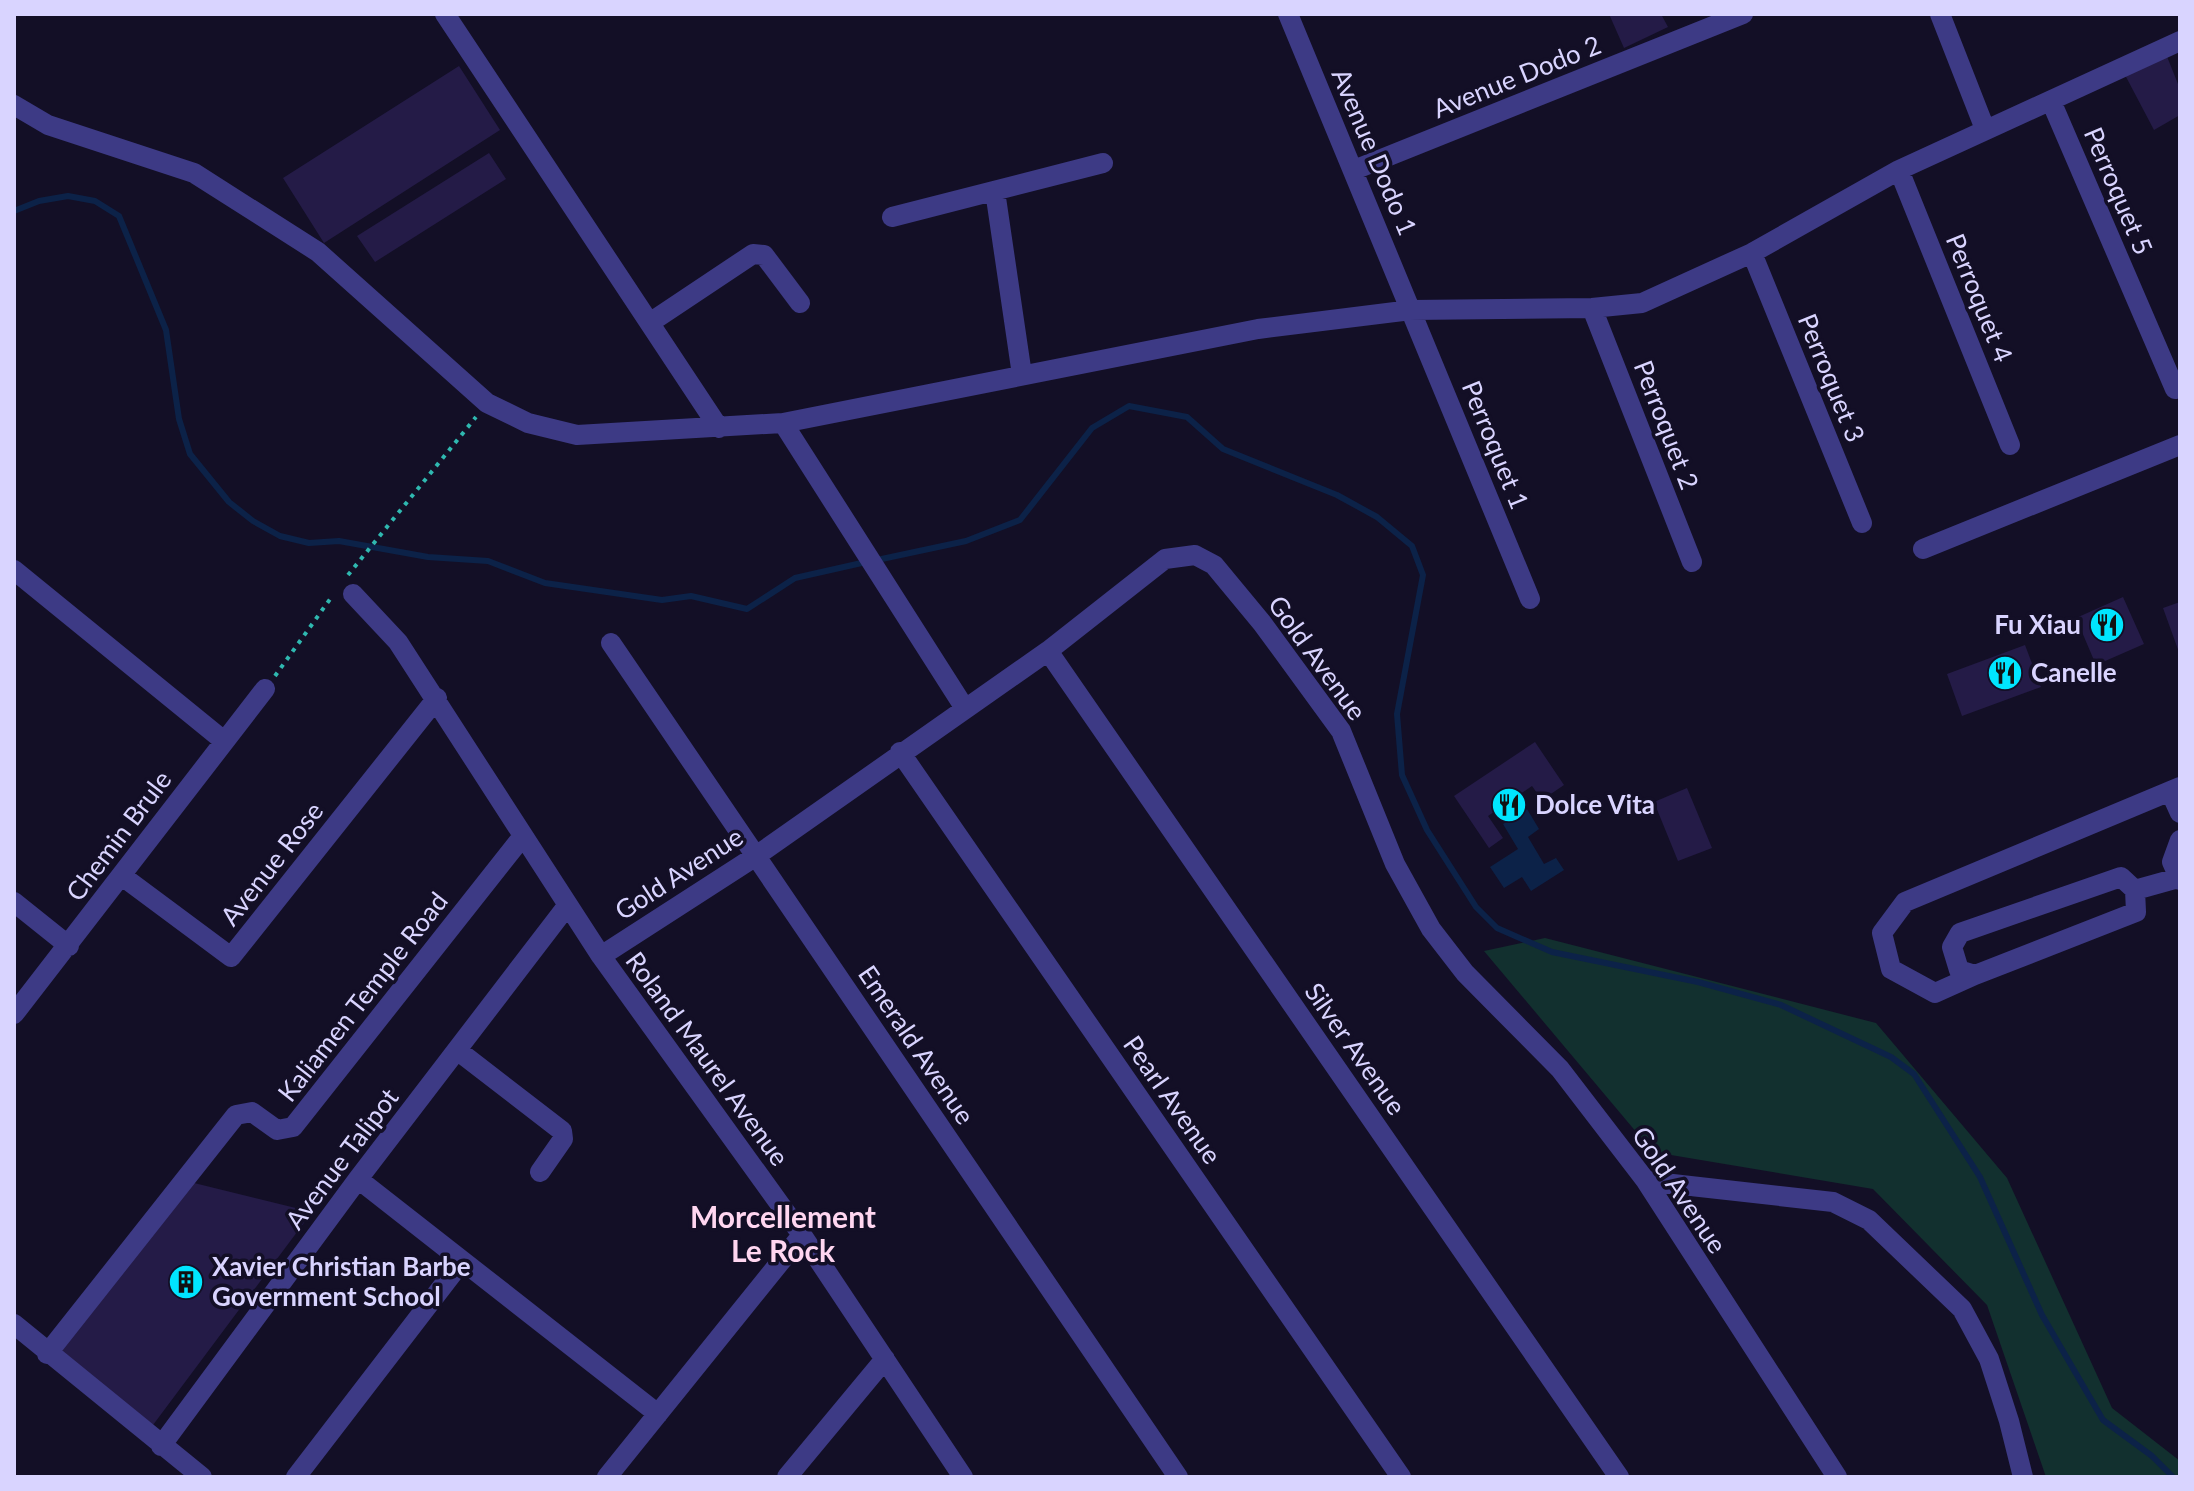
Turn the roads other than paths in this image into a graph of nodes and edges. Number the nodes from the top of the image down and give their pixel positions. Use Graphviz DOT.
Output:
graph roads {
  1 [pos="445,14"];
  2 [pos="1288,14"];
  3 [pos="1743,14"];
  4 [pos="1940,14"];
  5 [pos="2180,41"];
  6 [pos="2051,101"];
  7 [pos="14,105"];
  8 [pos="1985,129"];
  9 [pos="1103,163"];
  10 [pos="1354,170"];
  11 [pos="1899,170"];
  12 [pos="995,191"];
  13 [pos="892,217"];
  14 [pos="1752,253"];
  15 [pos="800,303"];
  16 [pos="1592,308"];
  17 [pos="1411,310"];
  18 [pos="651,322"];
  19 [pos="1022,375"];
  20 [pos="2175,389"];
  21 [pos="783,423"];
  22 [pos="719,428"];
  23 [pos="2010,445"];
  24 [pos="2180,445"];
  25 [pos="1862,523"];
  26 [pos="1923,549"];
  27 [pos="1692,562"];
  28 [pos="14,570"];
  29 [pos="343,590"];
  30 [pos="1530,599"];
  31 [pos="611,643"];
  32 [pos="1048,651"];
  33 [pos="265,689"];
  34 [pos="437,698"];
  35 [pos="964,707"];
  36 [pos="224,741"];
  37 [pos="900,752"];
  38 [pos="2175,789"];
  39 [pos="2180,813"];
  40 [pos="523,836"];
  41 [pos="2180,840"];
  42 [pos="756,856"];
  43 [pos="122,876"];
  44 [pos="2179,879"];
  45 [pos="2135,890"];
  46 [pos="14,902"];
  47 [pos="567,906"];
  48 [pos="69,946"];
  49 [pos="601,956"];
  50 [pos="1975,975"];
  51 [pos="14,1014"];
  52 [pos="457,1050"];
  53 [pos="540,1172"];
  54 [pos="358,1179"];
  55 [pos="1646,1181"];
  56 [pos="802,1235"];
  57 [pos="462,1261"];
  58 [pos="14,1324"];
  59 [pos="47,1354"];
  60 [pos="885,1359"];
  61 [pos="658,1414"];
  62 [pos="161,1446"];
  63 [pos="202,1477"];
  64 [pos="296,1477"];
  65 [pos="607,1477"];
  66 [pos="787,1477"];
  67 [pos="963,1477"];
  68 [pos="1178,1477"];
  69 [pos="1401,1477"];
  70 [pos="1619,1477"];
  71 [pos="1837,1477"];
  72 [pos="2023,1477"];
  1 -- 18 [label="street"];
  2 -- 10 [label="street, Avenue Dodo 1"];
  3 -- 10 [label="street, Avenue Dodo 2"];
  4 -- 8 [label="street"];
  5 -- 6 [label="street"];
  6 -- 8 [label="street"];
  6 -- 20 [label="street, Perroquet 5"];
  7 -- 22 [label="street"];
  8 -- 11 [label="street"];
  9 -- 12 [label="street"];
  10 -- 17 [label="street, Avenue Dodo 1"];
  11 -- 14 [label="street"];
  11 -- 23 [label="street, Perroquet 4"];
  12 -- 13 [label="street"];
  12 -- 19 [label="street"];
  14 -- 16 [label="street"];
  14 -- 25 [label="street, Perroquet 3"];
  15 -- 18 [label="street"];
  16 -- 17 [label="street"];
  16 -- 27 [label="street, Perroquet 2"];
  17 -- 19 [label="street"];
  17 -- 30 [label="street, Perroquet 1"];
  18 -- 22 [label="street"];
  19 -- 21 [label="street"];
  21 -- 22 [label="street"];
  21 -- 35 [label="street"];
  24 -- 26 [label="street"];
  28 -- 36 [label="street"];
  29 -- 34 [label="street, Roland Maurel Avenue"];
  31 -- 42 [label="street, Emerald Avenue"];
  32 -- 35 [label="street, Gold Avenue"];
  32 -- 55 [label="street, Gold Avenue"];
  32 -- 70 [label="street, Silver Avenue"];
  33 -- 36 [label="street, Chemin Brule"];
  34 -- 40 [label="street, Roland Maurel Avenue"];
  34 -- 43 [label="street, Avenue Rose"];
  35 -- 37 [label="street, Gold Avenue"];
  36 -- 43 [label="street, Chemin Brule"];
  37 -- 42 [label="street, Gold Avenue"];
  37 -- 69 [label="street, Pearl Avenue"];
  38 -- 39 [label="street"];
  38 -- 50 [label="street"];
  40 -- 47 [label="street, Roland Maurel Avenue"];
  40 -- 59 [label="street, Kaliamen Temple Road"];
  41 -- 44 [label="street"];
  42 -- 49 [label="street, Gold Avenue"];
  42 -- 68 [label="street, Emerald Avenue"];
  43 -- 48 [label="street, Chemin Brule"];
  44 -- 45 [label="street"];
  45 -- 50 [label="street"];
  45 -- 50 [label="street"];
  46 -- 48 [label="street"];
  47 -- 49 [label="street, Roland Maurel Avenue"];
  47 -- 52 [label="street, Avenue Talipot"];
  48 -- 51 [label="street, Chemin Brule"];
  49 -- 56 [label="street, Roland Maurel Avenue"];
  52 -- 53 [label="street"];
  52 -- 54 [label="street, Avenue Talipot"];
  54 -- 57 [label="street"];
  54 -- 62 [label="street, Avenue Talipot"];
  55 -- 71 [label="street, Gold Avenue"];
  55 -- 72 [label="street"];
  56 -- 60 [label="street, Roland Maurel Avenue"];
  56 -- 61 [label="street"];
  57 -- 61 [label="street"];
  57 -- 64 [label="street"];
  58 -- 59 [label="street"];
  59 -- 62 [label="street"];
  60 -- 66 [label="street"];
  60 -- 67 [label="street, Roland Maurel Avenue"];
  61 -- 65 [label="street"];
  62 -- 63 [label="street"];
}
